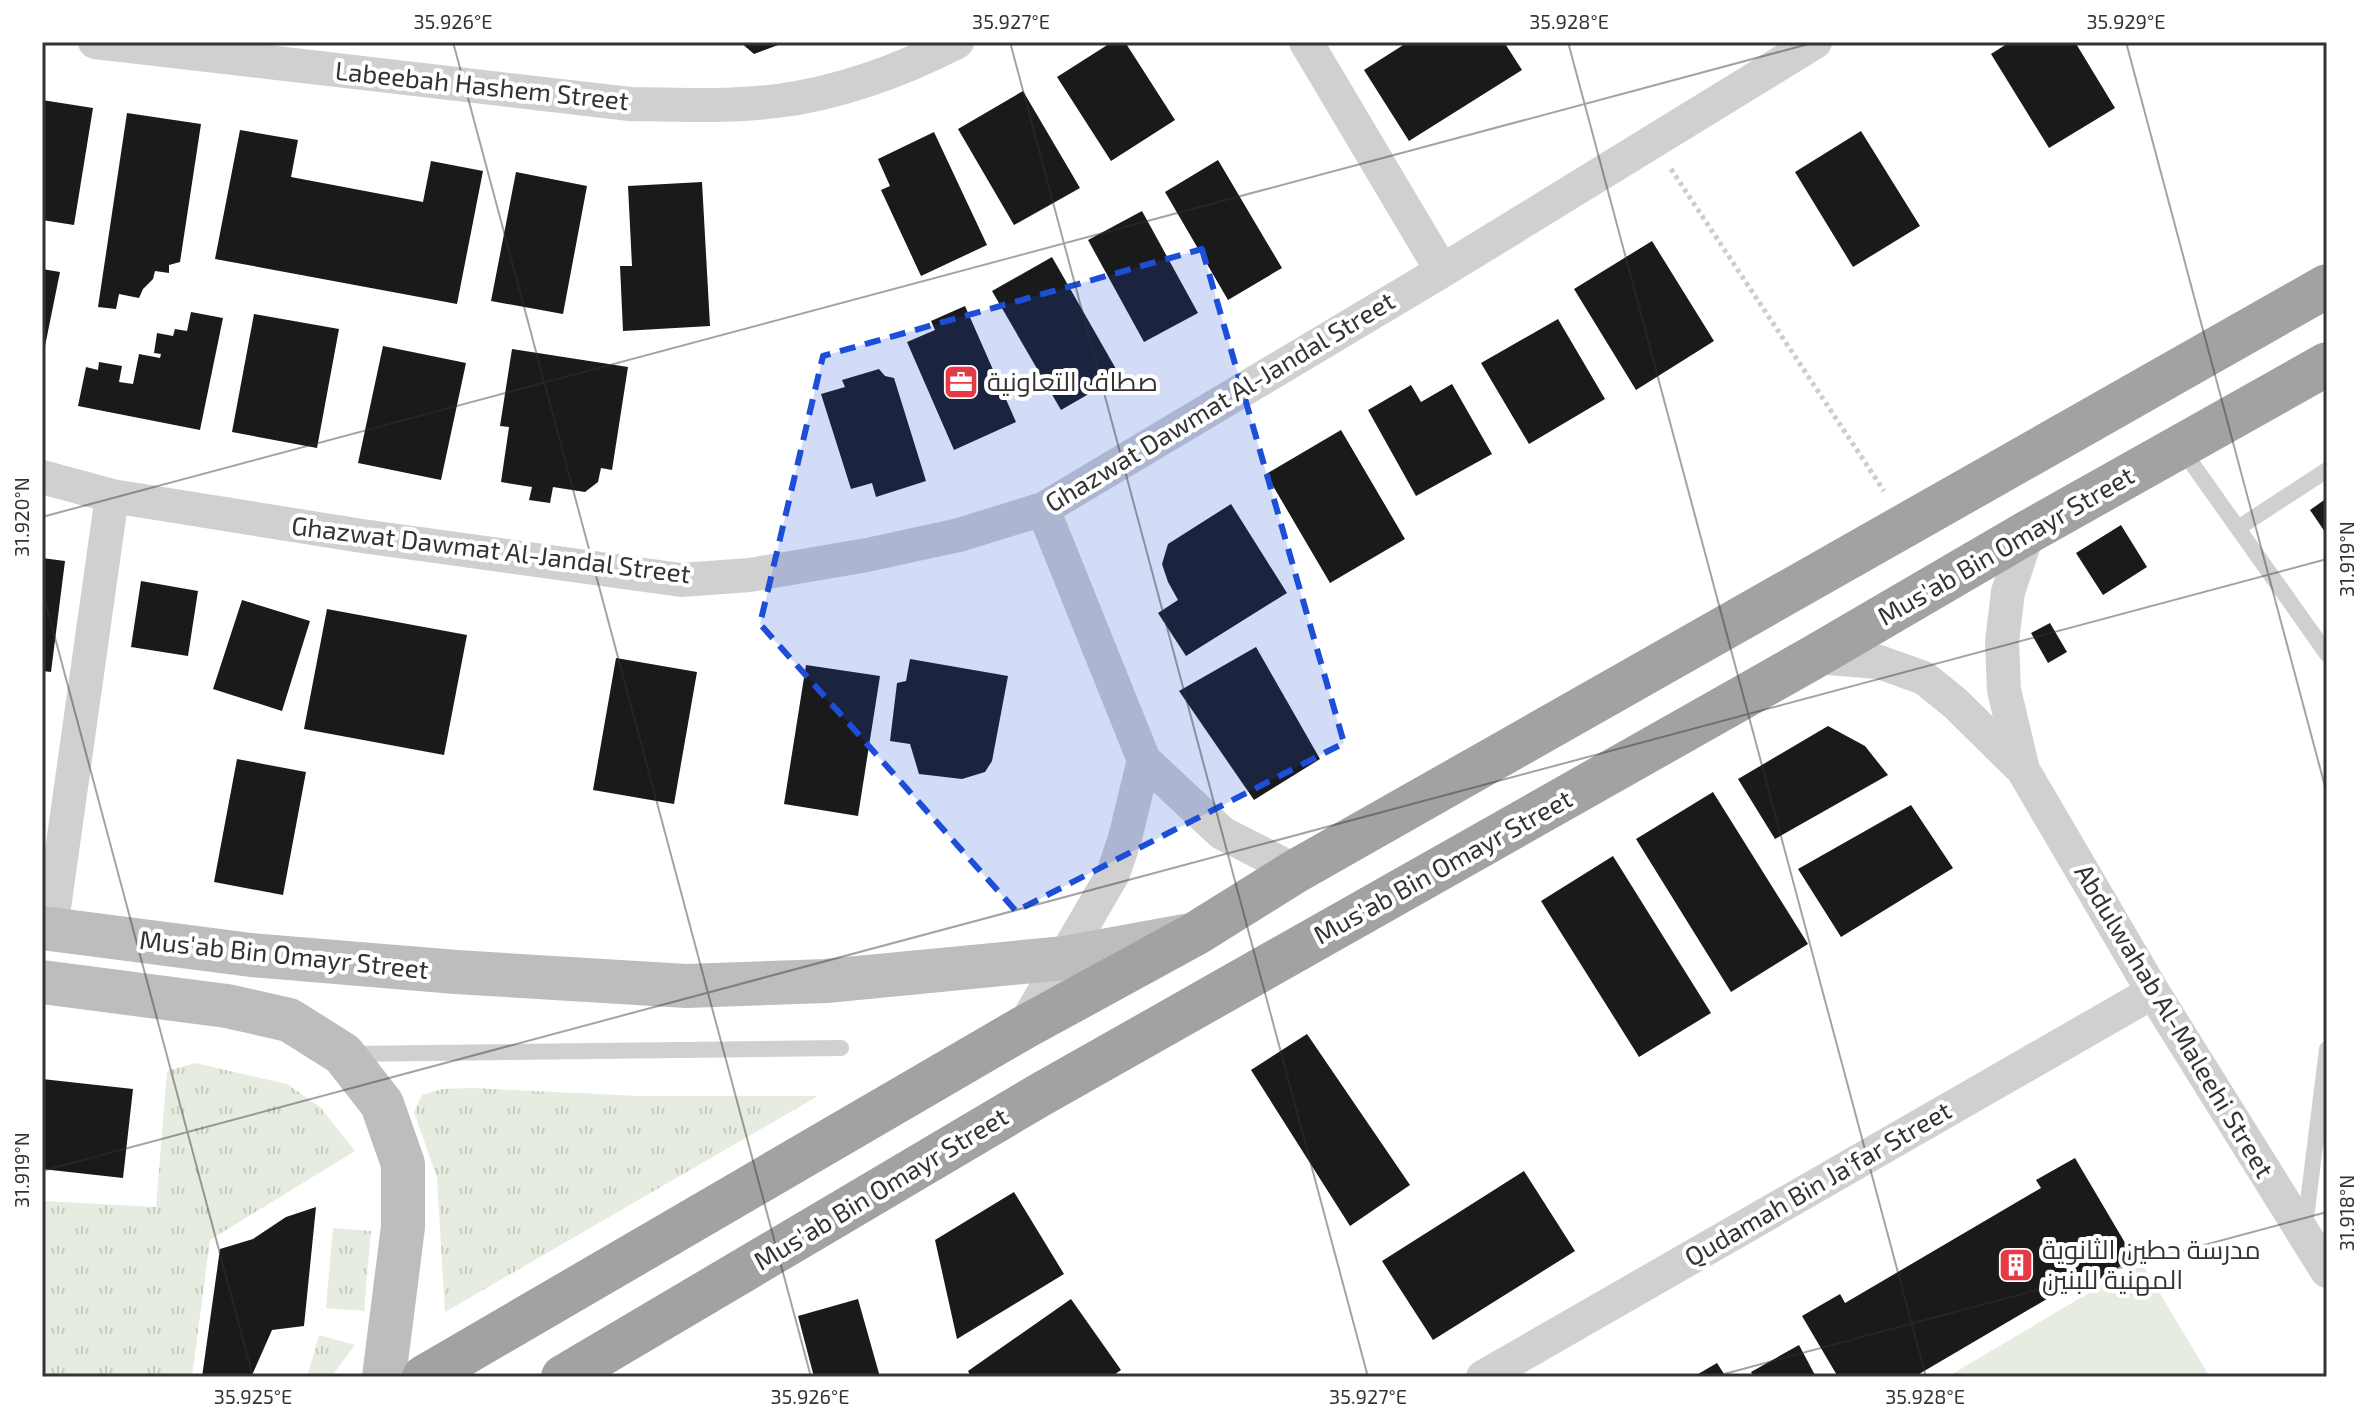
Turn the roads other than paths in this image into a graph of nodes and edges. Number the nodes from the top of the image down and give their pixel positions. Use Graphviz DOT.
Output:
graph roads {
  1 [pos="95,42"];
  2 [pos="957,42"];
  3 [pos="1306,42"];
  4 [pos="1815,42"];
  5 [pos="1442,271"];
  6 [pos="2327,286"];
  7 [pos="2327,364"];
  8 [pos="2180,446"];
  9 [pos="2327,470"];
  10 [pos="42,477"];
  11 [pos="112,496"];
  12 [pos="1043,509"];
  13 [pos="2238,528"];
  14 [pos="2028,532"];
  15 [pos="2327,654"];
  16 [pos="1814,657"];
  17 [pos="1144,760"];
  18 [pos="2023,770"];
  19 [pos="1296,871"];
  20 [pos="46,928"];
  21 [pos="1195,934"];
  22 [pos="1065,958"];
  23 [pos="42,982"];
  24 [pos="2153,992"];
  25 [pos="1023,1028"];
  26 [pos="841,1048"];
  27 [pos="2327,1049"];
  28 [pos="343,1054"];
  29 [pos="2304,1232"];
  30 [pos="2327,1271"];
  31 [pos="384,1377"];
  32 [pos="424,1377"];
  33 [pos="563,1377"];
  34 [pos="1485,1377"];
  1 -- 2 [label="street, Labeebah Hashem Street"];
  3 -- 5 [label="street"];
  4 -- 5 [label="street, Ghazwat Dawmat Al-Jandal Street"];
  5 -- 12 [label="street, Ghazwat Dawmat Al-Jandal Street"];
  6 -- 19 [label="highway, Mus'ab Bin Omayr Street"];
  7 -- 8 [label="highway, Mus'ab Bin Omayr Street"];
  8 -- 13 [label="lane"];
  8 -- 14 [label="highway, Mus'ab Bin Omayr Street"];
  9 -- 13 [label="lane"];
  10 -- 11 [label="street, Ghazwat Dawmat Al-Jandal Street"];
  11 -- 12 [label="street, Ghazwat Dawmat Al-Jandal Street"];
  11 -- 20 [label="street"];
  12 -- 17 [label="street"];
  13 -- 15 [label="lane"];
  14 -- 16 [label="highway, Mus'ab Bin Omayr Street"];
  14 -- 18 [label="street, Abdulwahab Al-Maleehi Street"];
  16 -- 18 [label="street, Abdulwahab Al-Maleehi Street"];
  16 -- 33 [label="highway, Mus'ab Bin Omayr Street"];
  17 -- 19 [label="street"];
  17 -- 22 [label="street"];
  18 -- 24 [label="street, Abdulwahab Al-Maleehi Street"];
  19 -- 21 [label="highway, Mus'ab Bin Omayr Street"];
  20 -- 22 [label="main road, Mus'ab Bin Omayr Street"];
  21 -- 22 [label="main road, Mus'ab Bin Omayr Street"];
  21 -- 25 [label="highway, Mus'ab Bin Omayr Street"];
  22 -- 25 [label="street"];
  23 -- 28 [label="main road"];
  24 -- 29 [label="street, Abdulwahab Al-Maleehi Street"];
  24 -- 34 [label="street, Qudamah Bin Ja'far Street"];
  25 -- 32 [label="highway, Mus'ab Bin Omayr Street"];
  26 -- 28 [label="lane"];
  27 -- 29 [label="lane"];
  28 -- 31 [label="main road"];
  29 -- 30 [label="street, Abdulwahab Al-Maleehi Street"];
}
